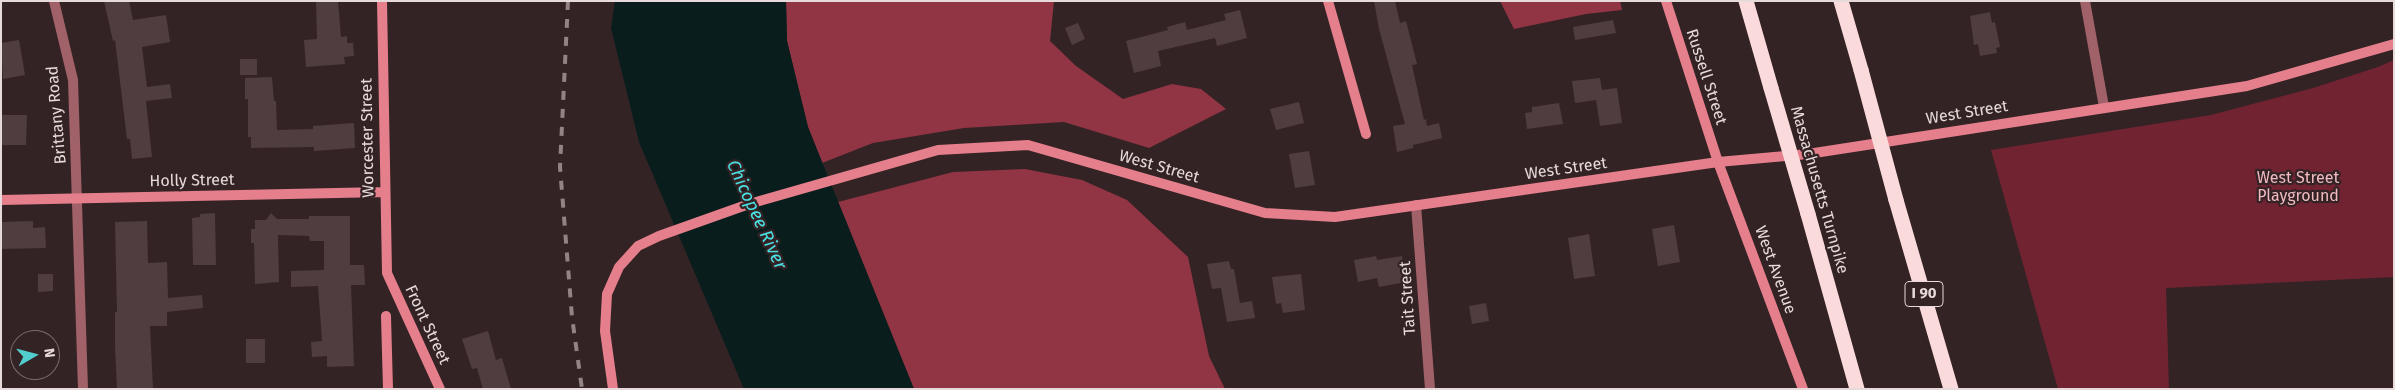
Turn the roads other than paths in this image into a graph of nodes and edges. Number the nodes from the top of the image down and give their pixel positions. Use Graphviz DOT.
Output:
graph roads {
  1 [pos="54,1"];
  2 [pos="382,1"];
  3 [pos="1328,1"];
  4 [pos="1666,1"];
  5 [pos="1746,1"];
  6 [pos="1841,1"];
  7 [pos="2085,1"];
  8 [pos="2394,44"];
  9 [pos="2104,107"];
  10 [pos="1366,134"];
  11 [pos="1718,162"];
  12 [pos="384,192"];
  13 [pos="78,198"];
  14 [pos="1,200"];
  15 [pos="1416,205"];
  16 [pos="387,274"];
  17 [pos="386,316"];
  18 [pos="83,389"];
  19 [pos="388,389"];
  20 [pos="440,389"];
  21 [pos="613,389"];
  22 [pos="1430,389"];
  23 [pos="1803,389"];
  24 [pos="1857,389"];
  25 [pos="1951,389"];
  1 -- 13 [label="street, Brittany Road"];
  2 -- 12 [label="main road, Worcester Street"];
  3 -- 10 [label="main road"];
  4 -- 11 [label="main road, Russell Street"];
  5 -- 24 [label="highway, Massachusetts Turnpike, bridge"];
  6 -- 25 [label="highway, I 90, bridge"];
  7 -- 9 [label="street"];
  8 -- 9 [label="main road, West Street"];
  9 -- 11 [label="main road, West Street"];
  11 -- 15 [label="main road, West Street"];
  11 -- 23 [label="main road, West Avenue"];
  12 -- 13 [label="main road, Holly Street"];
  12 -- 16 [label="main road, Worcester Street"];
  13 -- 14 [label="main road, Holly Street"];
  13 -- 18 [label="street, Brittany Road"];
  15 -- 21 [label="main road, West Street"];
  15 -- 22 [label="street, Tait Street"];
  16 -- 20 [label="main road, Front Street"];
  17 -- 19 [label="main road"];
}
